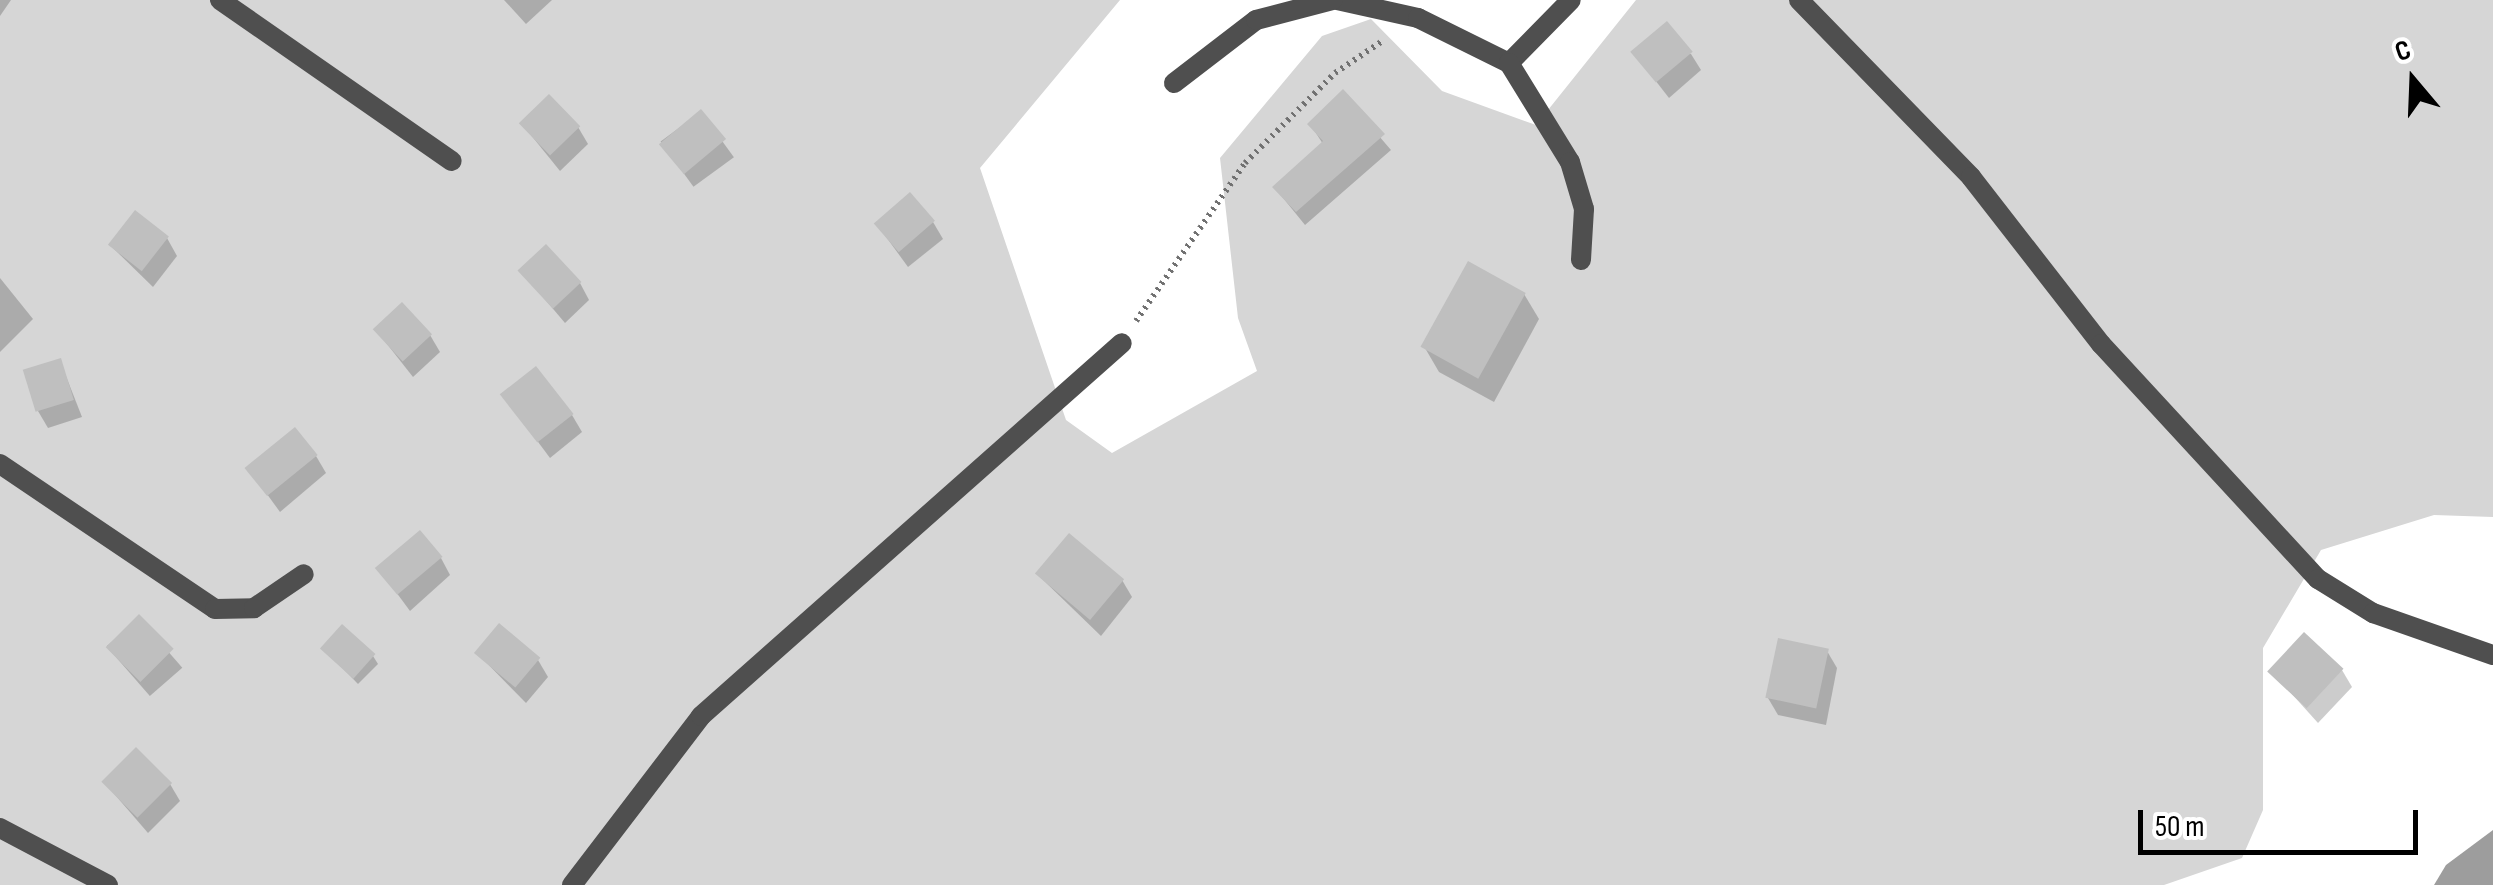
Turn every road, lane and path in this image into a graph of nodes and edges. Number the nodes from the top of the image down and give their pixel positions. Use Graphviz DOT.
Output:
graph roads {
  1 [pos="220,0"];
  2 [pos="1335,0"];
  3 [pos="1571,0"];
  4 [pos="1799,0"];
  5 [pos="1418,18"];
  6 [pos="1508,63"];
  7 [pos="1174,83"];
  8 [pos="452,162"];
  9 [pos="1581,260"];
  10 [pos="1122,343"];
  11 [pos="0,464"];
  12 [pos="304,574"];
  13 [pos="2493,655"];
  14 [pos="0,828"];
  15 [pos="108,885"];
  16 [pos="572,885"];
  1 -- 8 [label="street"];
  2 -- 5 [label="street"];
  2 -- 7 [label="street"];
  3 -- 6 [label="street"];
  4 -- 13 [label="street"];
  5 -- 6 [label="street"];
  5 -- 10 [label="path"];
  6 -- 9 [label="street"];
  10 -- 16 [label="street"];
  11 -- 12 [label="street"];
  14 -- 15 [label="street"];
}
